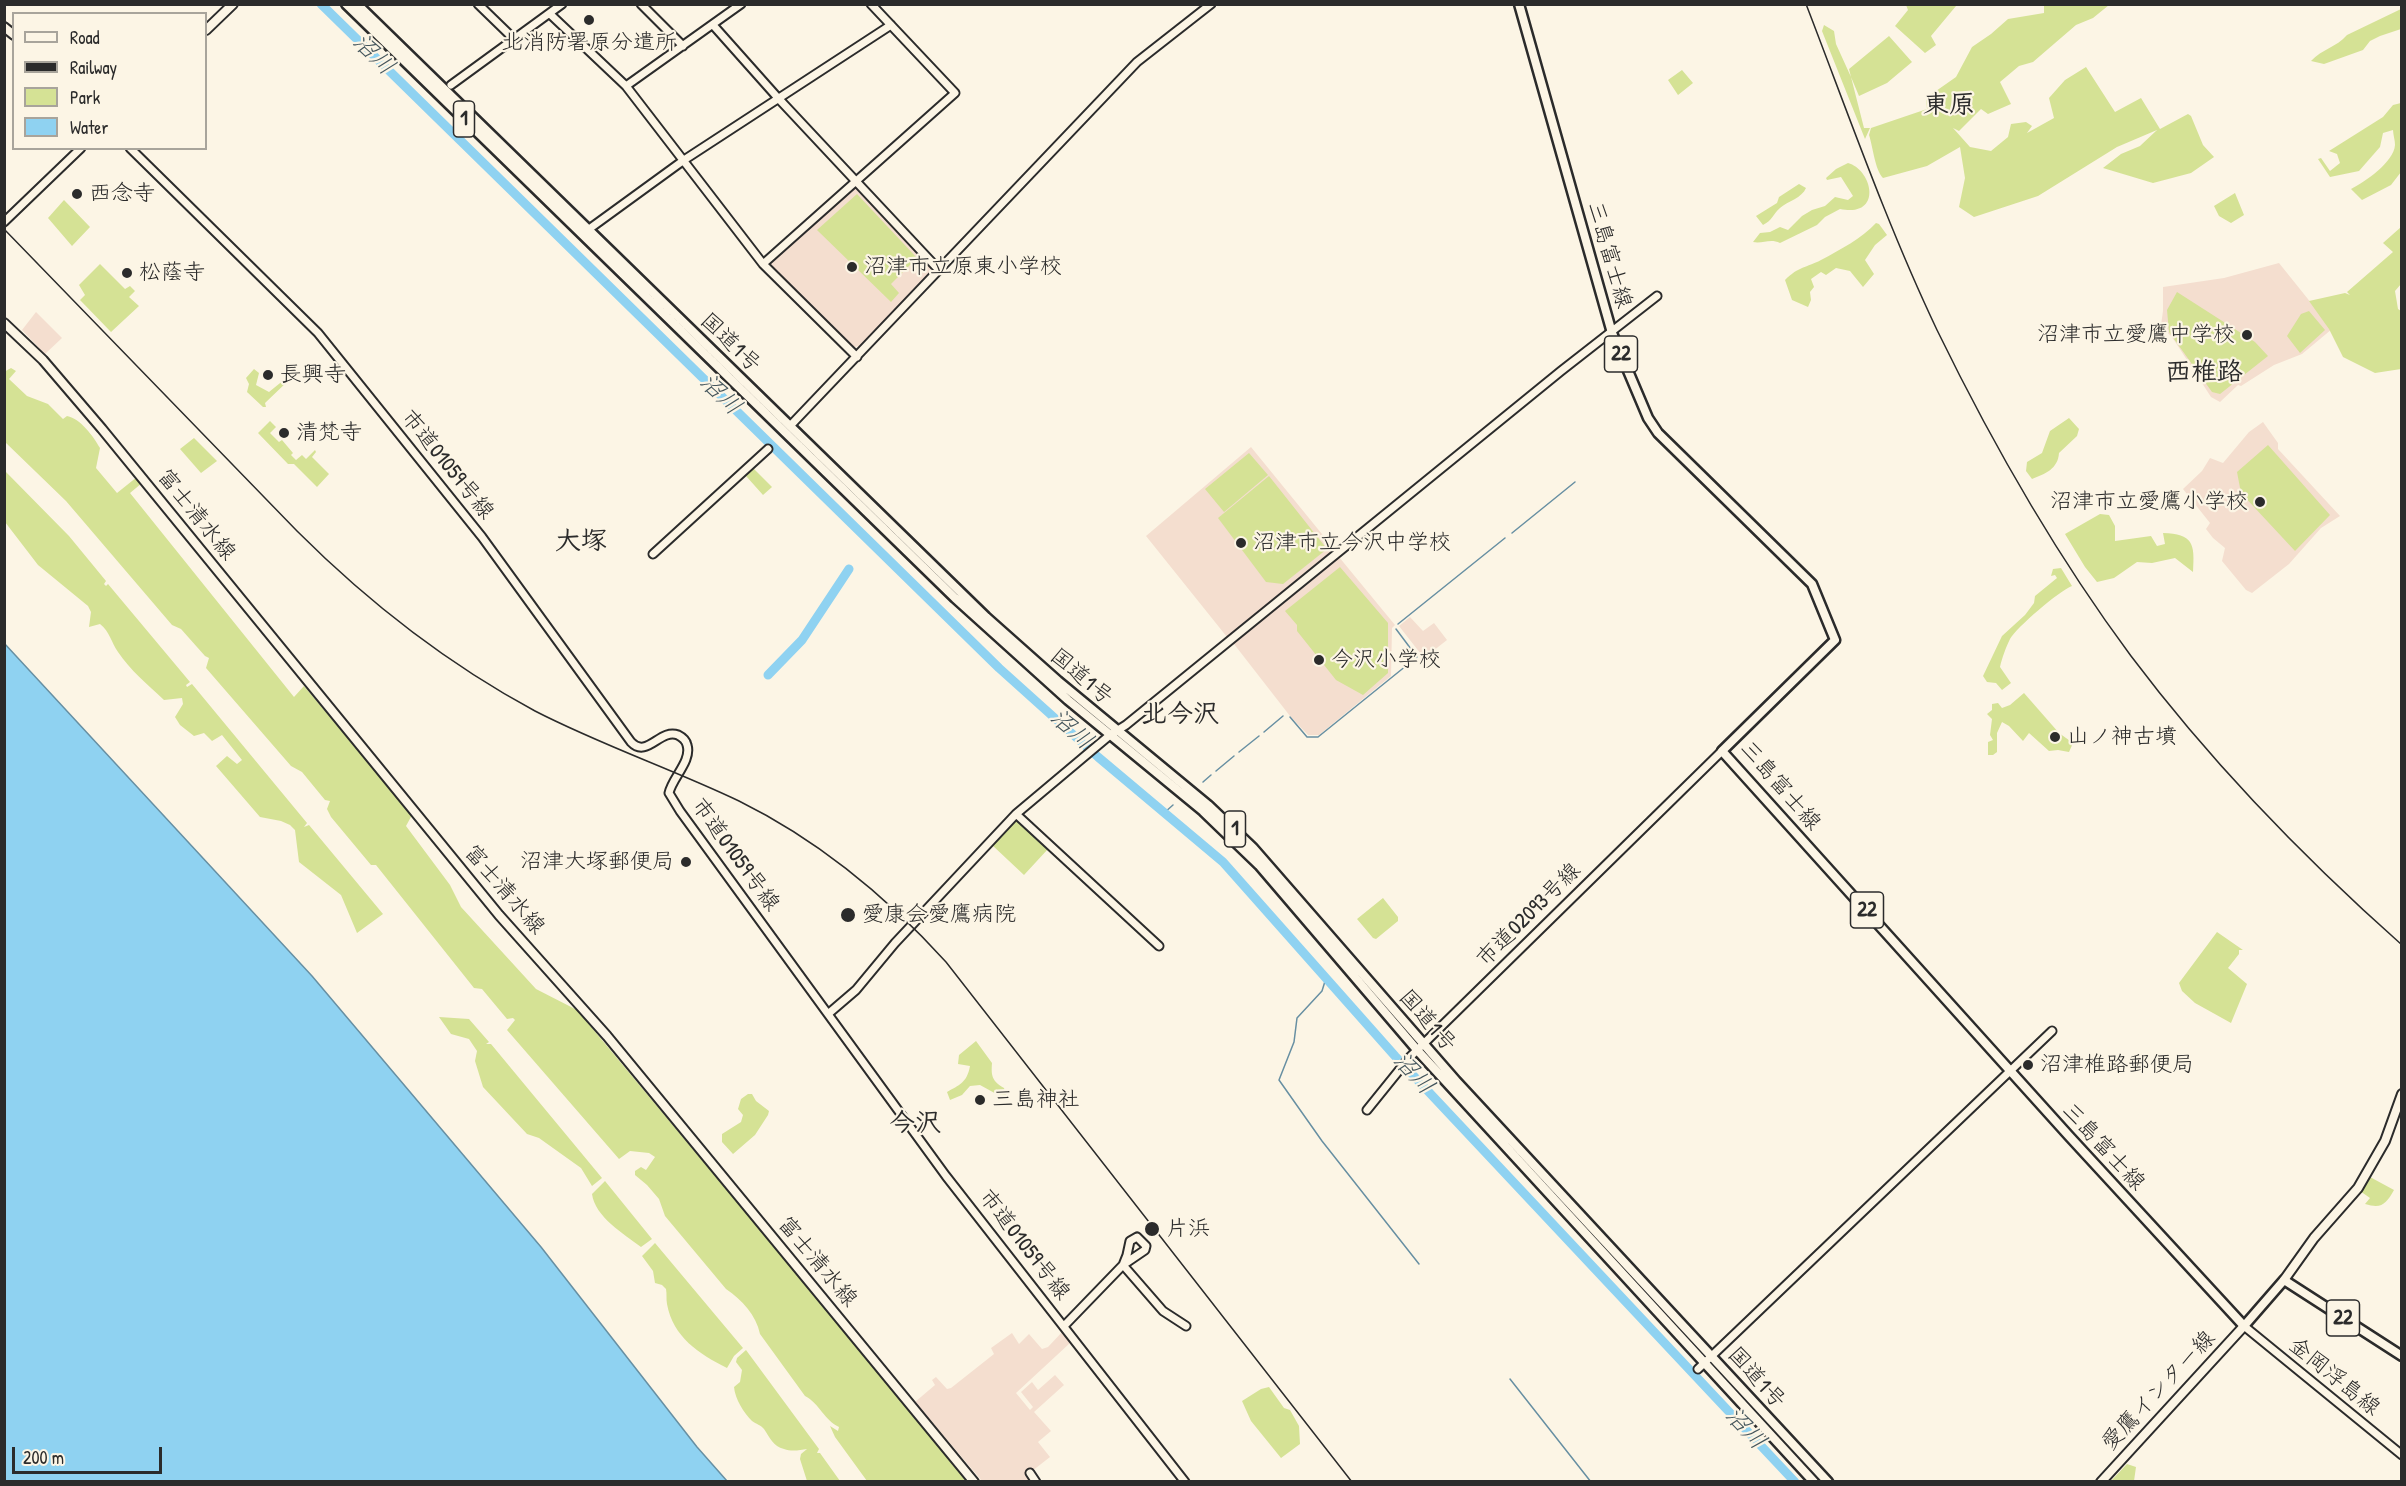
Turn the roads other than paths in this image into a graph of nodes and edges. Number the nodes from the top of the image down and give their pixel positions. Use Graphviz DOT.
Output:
graph roads {
  1 [pos="232,4"];
  2 [pos="346,4"];
  3 [pos="357,4"];
  4 [pos="478,4"];
  5 [pos="562,4"];
  6 [pos="641,4"];
  7 [pos="741,4"];
  8 [pos="872,4"];
  9 [pos="1211,4"];
  10 [pos="1519,4"];
  11 [pos="550,14"];
  12 [pos="713,25"];
  13 [pos="891,25"];
  14 [pos="207,29"];
  15 [pos="514,39"];
  16 [pos="683,46"];
  17 [pos="451,85"];
  18 [pos="627,86"];
  19 [pos="778,98"];
  20 [pos="79,150"];
  21 [pos="132,150"];
  22 [pos="684,160"];
  23 [pos="855,181"];
  24 [pos="4,222"];
  25 [pos="585,232"];
  26 [pos="763,264"];
  27 [pos="939,270"];
  28 [pos="1657,296"];
  29 [pos="4,323"];
  30 [pos="1612,333"];
  31 [pos="857,357"];
  32 [pos="790,426"];
  33 [pos="768,449"];
  34 [pos="653,554"];
  35 [pos="1114,733"];
  36 [pos="1722,751"];
  37 [pos="1016,814"];
  38 [pos="1159,946"];
  39 [pos="828,1014"];
  40 [pos="2052,1031"];
  41 [pos="1420,1048"];
  42 [pos="2010,1071"];
  43 [pos="2402,1094"];
  44 [pos="1367,1110"];
  45 [pos="2284,1280"];
  46 [pos="1065,1326"];
  47 [pos="1186,1326"];
  48 [pos="2244,1326"];
  49 [pos="1712,1356"];
  50 [pos="2402,1356"];
  51 [pos="1701,1366"];
  52 [pos="2402,1455"];
  53 [pos="1030,1473"];
  54 [pos="974,1482"];
  55 [pos="1036,1482"];
  56 [pos="1185,1482"];
  57 [pos="1814,1482"];
  58 [pos="1828,1482"];
  59 [pos="2101,1482"];
  1 -- 14 [label="main road"];
  2 -- 25 [label="main road, 国道1号 / 1"];
  3 -- 25 [label="main road, 国道1号 / 1"];
  4 -- 15 [label="street"];
  5 -- 11 [label="street"];
  6 -- 16 [label="street"];
  7 -- 12 [label="street"];
  8 -- 13 [label="street"];
  9 -- 27 [label="street"];
  10 -- 30 [label="main road, 三島富士線 / 22"];
  11 -- 15 [label="street"];
  11 -- 18 [label="street"];
  12 -- 16 [label="street"];
  12 -- 19 [label="street"];
  13 -- 19 [label="street"];
  13 -- 23 [label="street"];
  15 -- 17 [label="street"];
  16 -- 18 [label="street"];
  18 -- 22 [label="street"];
  19 -- 22 [label="street"];
  19 -- 23 [label="street"];
  20 -- 24 [label="street"];
  21 -- 39 [label="street, 市道01059号線"];
  22 -- 25 [label="street"];
  22 -- 26 [label="street"];
  23 -- 26 [label="street"];
  23 -- 27 [label="street"];
  25 -- 32 [label="main road, 国道1号 / 1"];
  25 -- 35 [label="main road, 国道1号 / 1"];
  26 -- 31 [label="street"];
  27 -- 31 [label="street"];
  28 -- 30 [label="street"];
  29 -- 54 [label="main road, 富士清水線"];
  30 -- 35 [label="street"];
  30 -- 36 [label="main road, 三島富士線 / 22"];
  31 -- 32 [label="street"];
  32 -- 35 [label="main road, 国道1号 / 1"];
  33 -- 34 [label="street"];
  35 -- 37 [label="street"];
  35 -- 41 [label="main road, 国道1号 / 1"];
  36 -- 41 [label="street, 市道02093号線"];
  36 -- 42 [label="main road, 三島富士線 / 22"];
  37 -- 38 [label="street"];
  37 -- 39 [label="street"];
  39 -- 46 [label="street, 市道01059号線"];
  40 -- 42 [label="street"];
  41 -- 44 [label="street, 市道02093号線"];
  41 -- 49 [label="main road, 国道1号 / 1"];
  41 -- 51 [label="main road, 国道1号 / 1"];
  42 -- 48 [label="main road, 三島富士線 / 22"];
  42 -- 49 [label="street"];
  43 -- 45 [label="main road"];
  45 -- 48 [label="main road"];
  45 -- 50 [label="main road, 22"];
  46 -- 47 [label="street"];
  46 -- 56 [label="street, 市道01059号線"];
  48 -- 52 [label="street, 金岡浮島線"];
  48 -- 59 [label="main road, 愛鷹インター線"];
  49 -- 51 [label="street"];
  49 -- 58 [label="main road, 国道1号 / 1"];
  51 -- 57 [label="main road, 国道1号 / 1"];
  53 -- 55 [label="street"];
}
